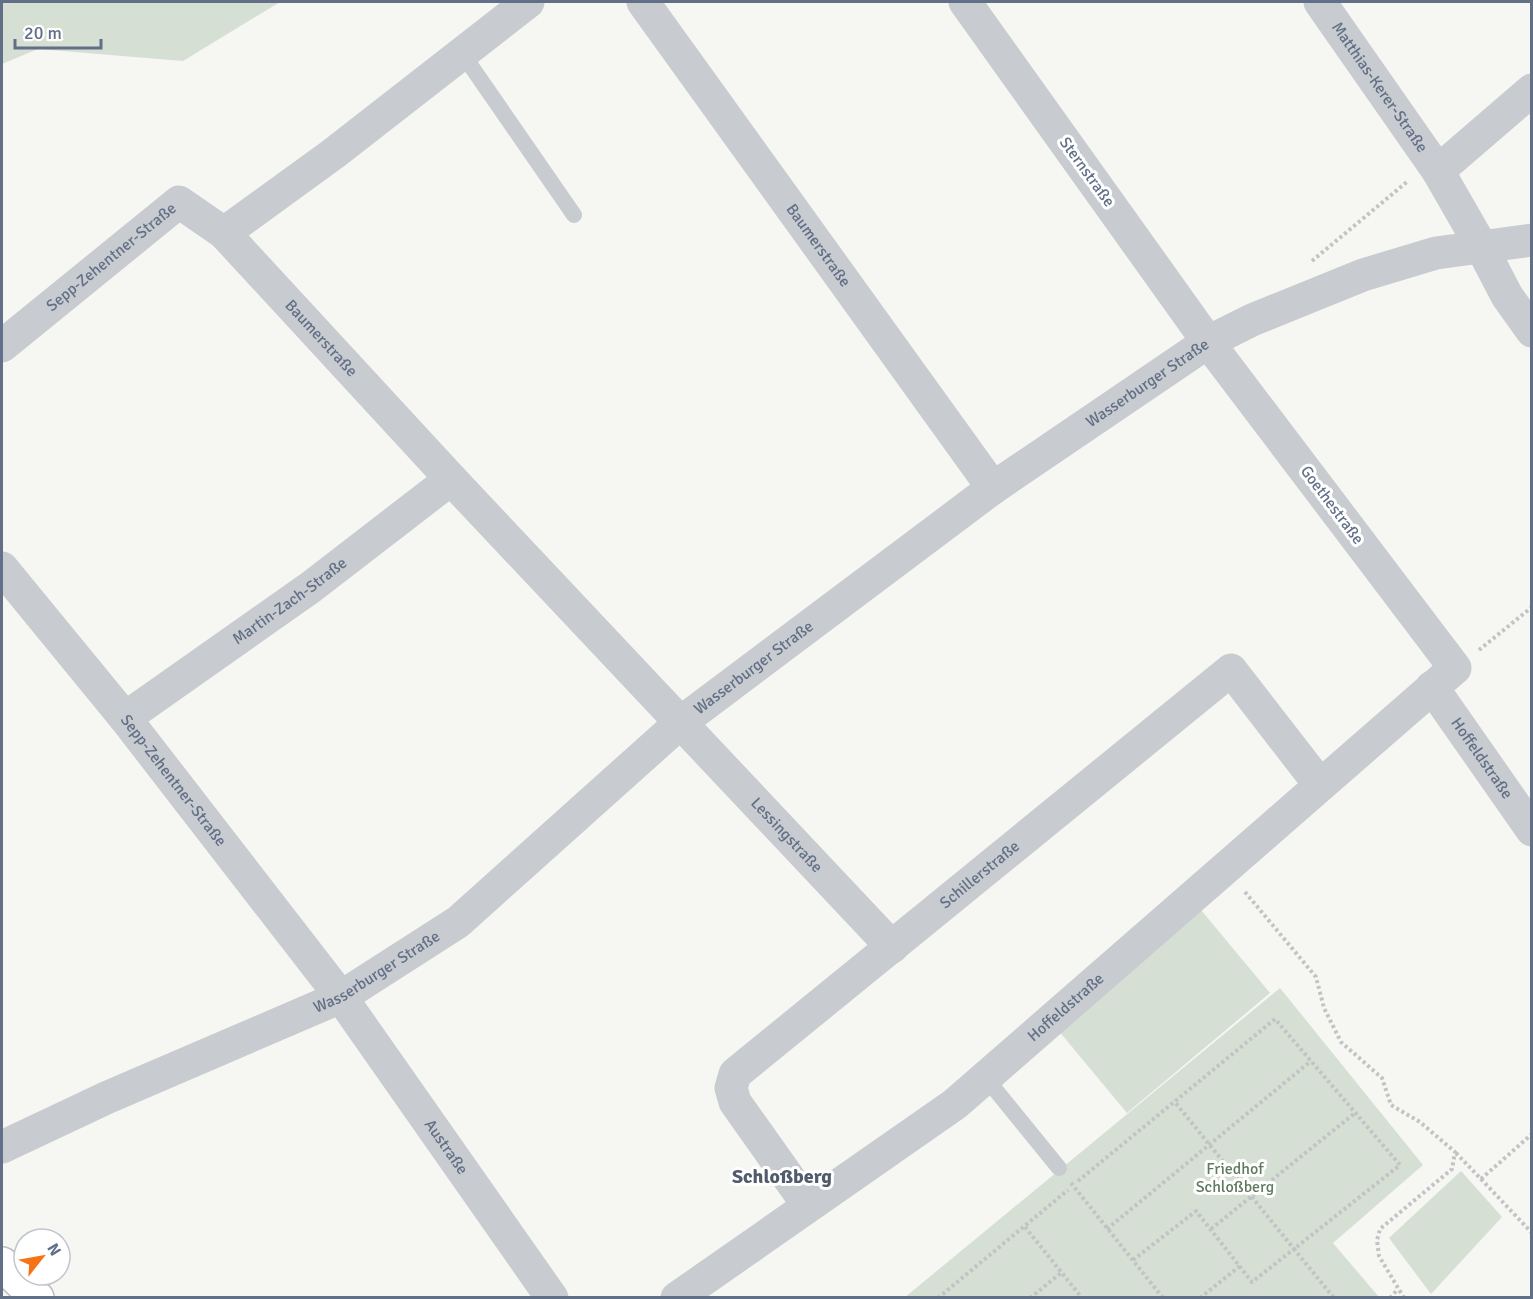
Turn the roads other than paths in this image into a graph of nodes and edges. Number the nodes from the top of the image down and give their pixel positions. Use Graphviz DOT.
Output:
graph roads {
  1 [pos="528,2"];
  2 [pos="643,2"];
  3 [pos="965,2"];
  4 [pos="1320,2"];
  5 [pos="462,53"];
  6 [pos="1532,90"];
  7 [pos="1438,171"];
  8 [pos="574,215"];
  9 [pos="224,233"];
  10 [pos="1532,240"];
  11 [pos="1481,246"];
  12 [pos="1532,331"];
  13 [pos="1208,342"];
  14 [pos="2,346"];
  15 [pos="451,479"];
  16 [pos="993,488"];
  17 [pos="2,568"];
  18 [pos="1444,678"];
  19 [pos="124,718"];
  20 [pos="680,723"];
  21 [pos="1320,785"];
  22 [pos="1532,830"];
  23 [pos="892,947"];
  24 [pos="341,998"];
  25 [pos="985,1077"];
  26 [pos="2,1147"];
  27 [pos="1059,1168"];
  28 [pos="808,1205"];
  29 [pos="2,1264"];
  30 [pos="37,1298"];
  31 [pos="552,1298"];
  32 [pos="677,1298"];
  1 -- 5 [label="street"];
  2 -- 16 [label="street, Baumerstraße"];
  3 -- 13 [label="street, Sternstraße"];
  4 -- 7 [label="street, Matthias-Kerer-Straße"];
  5 -- 8 [label="lane"];
  5 -- 9 [label="street"];
  6 -- 7 [label="street"];
  7 -- 11 [label="street, Matthias-Kerer-Straße"];
  9 -- 14 [label="street, Sepp-Zehentner-Straße"];
  9 -- 15 [label="street, Baumerstraße"];
  10 -- 11 [label="street, Wasserburger Straße"];
  11 -- 12 [label="street, Matthias-Kerer-Straße"];
  11 -- 13 [label="street, Wasserburger Straße"];
  13 -- 16 [label="street, Wasserburger Straße"];
  13 -- 18 [label="street, Goethestraße"];
  15 -- 19 [label="street, Martin-Zach-Straße"];
  15 -- 20 [label="street, Baumerstraße"];
  16 -- 20 [label="street, Wasserburger Straße"];
  17 -- 19 [label="street, Sepp-Zehentner-Straße"];
  18 -- 21 [label="street, Hoffeldstraße"];
  18 -- 22 [label="street, Hoffeldstraße"];
  19 -- 24 [label="street, Sepp-Zehentner-Straße"];
  20 -- 23 [label="street, Lessingstraße"];
  20 -- 24 [label="street, Wasserburger Straße"];
  21 -- 23 [label="street, Schillerstraße"];
  21 -- 25 [label="street, Hoffeldstraße"];
  23 -- 28 [label="street, Schillerstraße"];
  24 -- 26 [label="street, Wasserburger Straße"];
  24 -- 31 [label="street, Austraße"];
  25 -- 27 [label="lane"];
  25 -- 28 [label="street, Hoffeldstraße"];
  28 -- 32 [label="street, Hoffeldstraße"];
  29 -- 30 [label="main road"];
}
